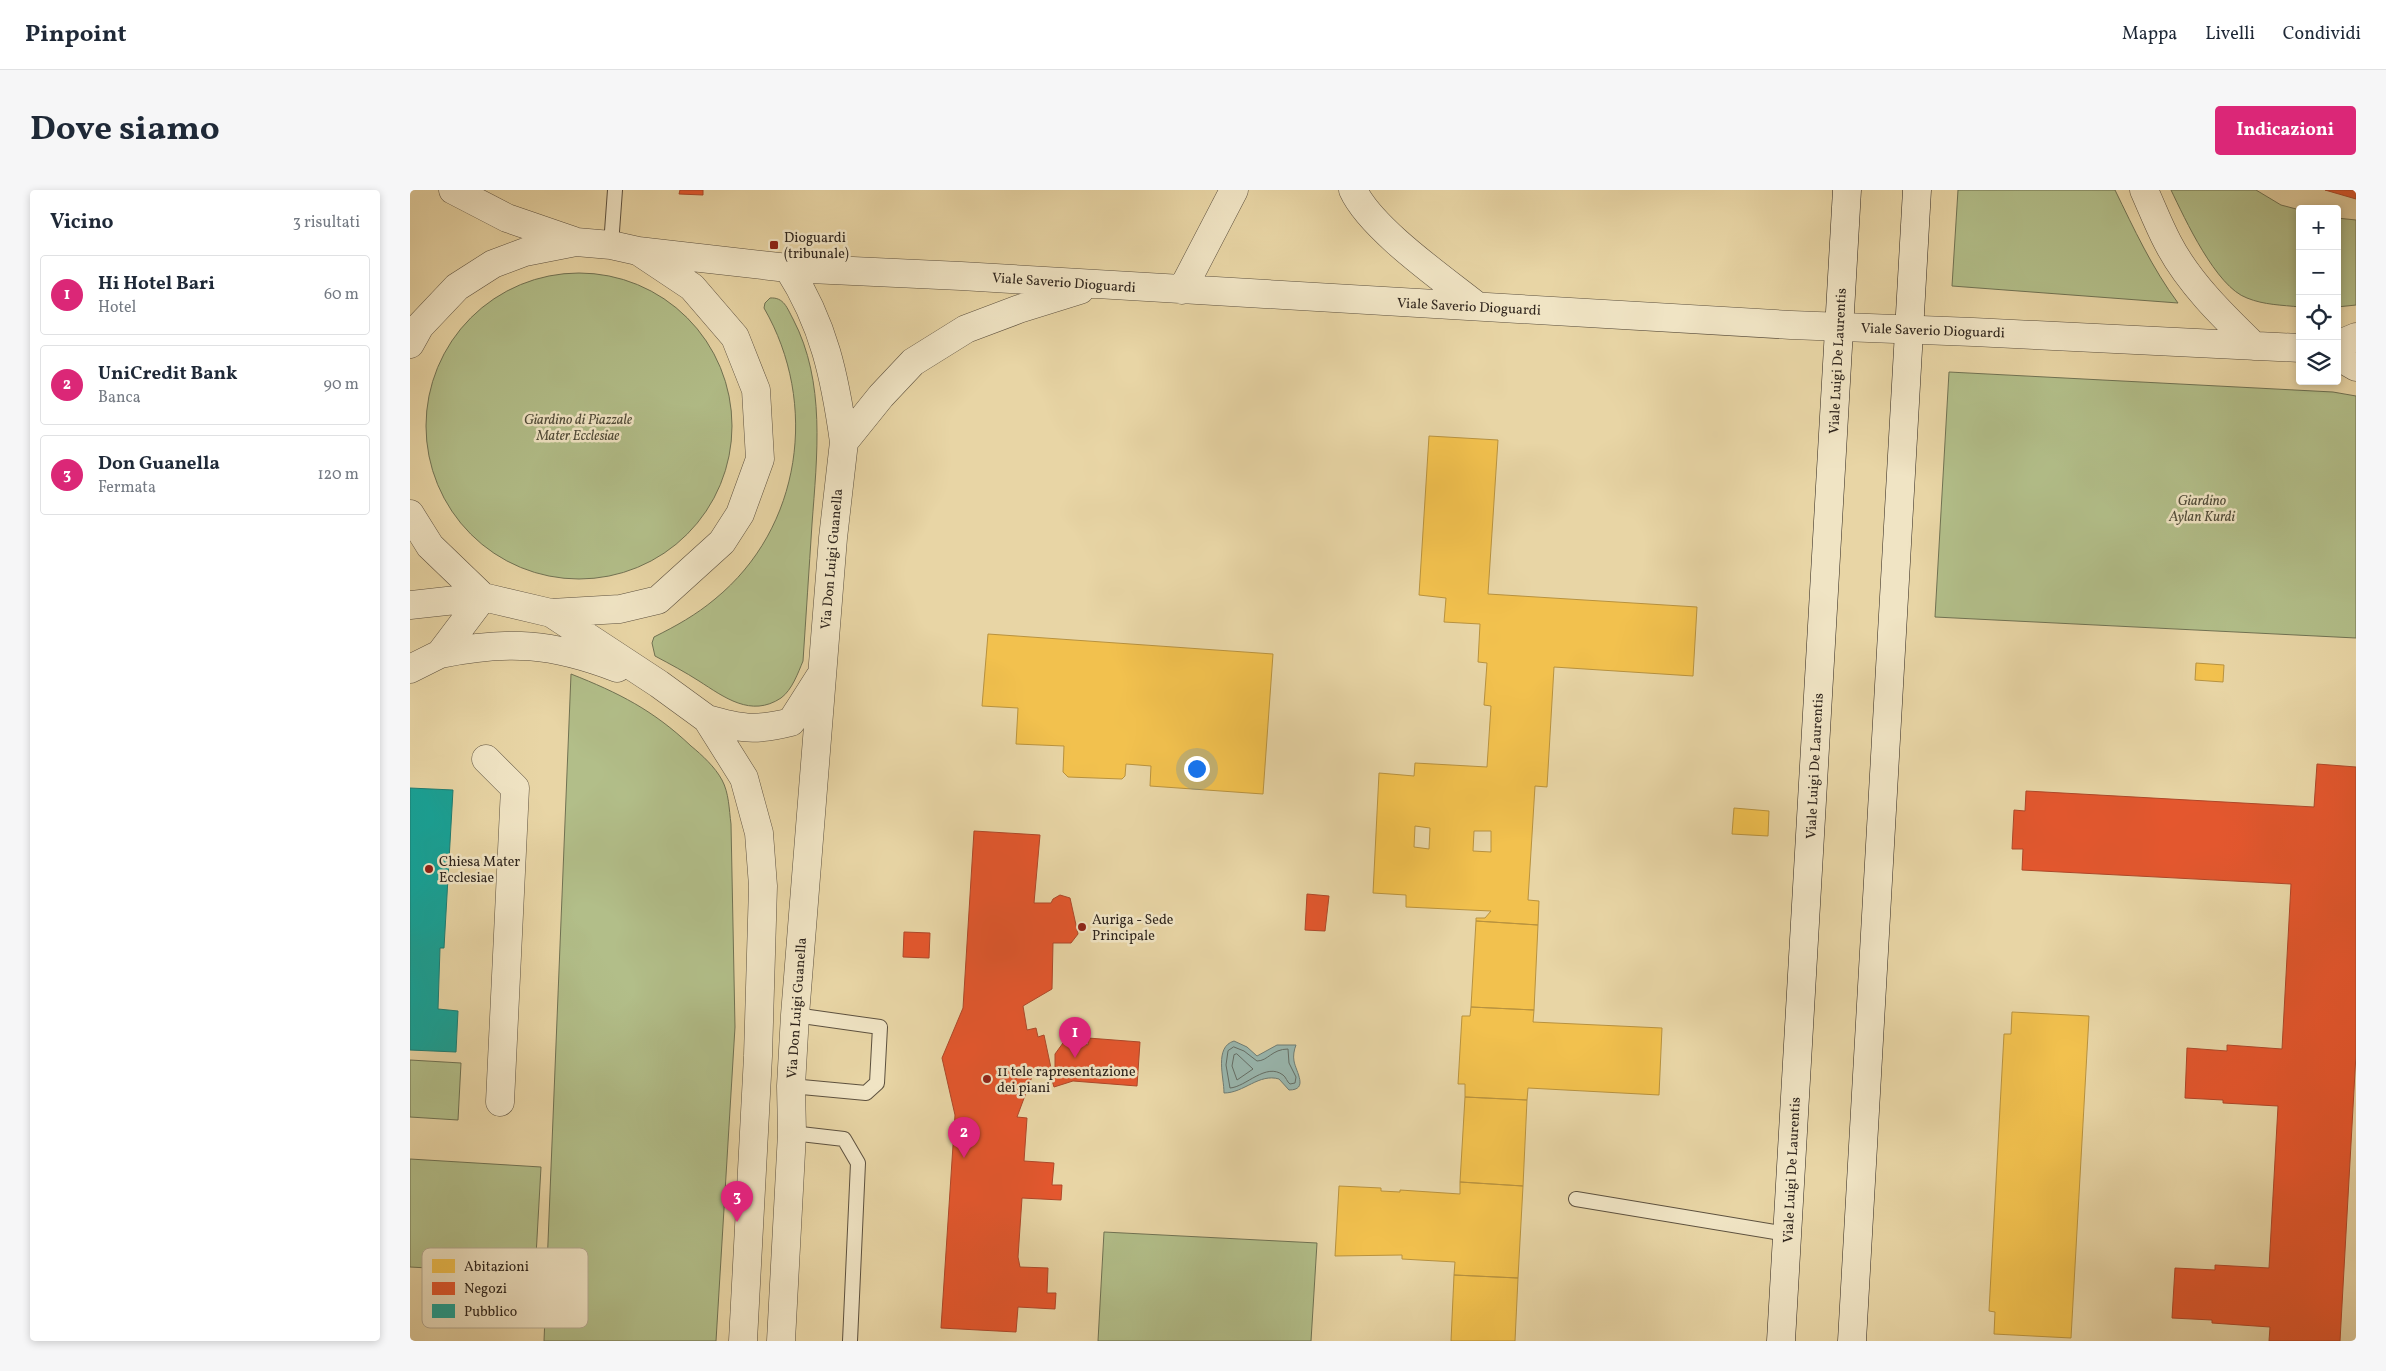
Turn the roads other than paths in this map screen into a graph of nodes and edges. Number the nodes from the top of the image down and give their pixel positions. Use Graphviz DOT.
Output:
graph roads {
  1 [pos="453,190"];
  2 [pos="615,190"];
  3 [pos="1234,190"];
  4 [pos="1353,190"];
  5 [pos="1847,190"];
  6 [pos="1917,190"];
  7 [pos="2144,190"];
  8 [pos="576,242"];
  9 [pos="611,245"];
  10 [pos="638,251"];
  11 [pos="788,268"];
  12 [pos="1101,285"];
  13 [pos="1182,290"];
  14 [pos="1477,306"];
  15 [pos="1839,326"];
  16 [pos="1908,329"];
  17 [pos="2356,338"];
  18 [pos="410,344"];
  19 [pos="2341,344"];
  20 [pos="2254,346"];
  21 [pos="2296,348"];
  22 [pos="2341,358"];
  23 [pos="2356,367"];
  24 [pos="844,442"];
  25 [pos="410,514"];
  26 [pos="483,597"];
  27 [pos="410,605"];
  28 [pos="551,613"];
  29 [pos="440,654"];
  30 [pos="410,669"];
  31 [pos="821,676"];
  32 [pos="659,684"];
  33 [pos="707,719"];
  34 [pos="486,759"];
  35 [pos="795,1015"];
  36 [pos="791,1086"];
  37 [pos="500,1102"];
  38 [pos="792,1133"];
  39 [pos="1576,1199"];
  40 [pos="1787,1234"];
  41 [pos="743,1341"];
  42 [pos="781,1341"];
  43 [pos="850,1341"];
  44 [pos="1781,1341"];
  45 [pos="1852,1341"];
  1 -- 8 [label="street"];
  2 -- 9 [label="lane"];
  3 -- 13 [label="street"];
  4 -- 14 [label="street"];
  5 -- 15 [label="street, Viale Luigi De Laurentis"];
  6 -- 16 [label="street"];
  7 -- 20 [label="street"];
  8 -- 9 [label="street, Viale Saverio Dioguardi"];
  8 -- 18 [label="street"];
  9 -- 10 [label="street, Viale Saverio Dioguardi"];
  10 -- 11 [label="street, Viale Saverio Dioguardi"];
  10 -- 28 [label="street"];
  11 -- 12 [label="street, Viale Saverio Dioguardi"];
  11 -- 24 [label="street, Via Don Luigi Guanella"];
  12 -- 13 [label="street, Viale Saverio Dioguardi"];
  12 -- 24 [label="street"];
  13 -- 14 [label="street, Viale Saverio Dioguardi"];
  14 -- 15 [label="street, Viale Saverio Dioguardi"];
  15 -- 16 [label="street, Viale Saverio Dioguardi"];
  15 -- 40 [label="street, Viale Luigi De Laurentis"];
  16 -- 20 [label="street, Viale Saverio Dioguardi"];
  16 -- 45 [label="street"];
  17 -- 19 [label="street"];
  20 -- 21 [label="street, Viale Saverio Dioguardi"];
  22 -- 23 [label="street"];
  24 -- 31 [label="street, Via Don Luigi Guanella"];
  25 -- 26 [label="street"];
  26 -- 27 [label="street"];
  26 -- 28 [label="street"];
  26 -- 29 [label="street"];
  28 -- 32 [label="street, Via Don Luigi Guanella"];
  29 -- 30 [label="street"];
  29 -- 32 [label="street"];
  31 -- 33 [label="street, Via Don Luigi Guanella"];
  31 -- 35 [label="street, Via Don Luigi Guanella"];
  32 -- 33 [label="street, Via Don Luigi Guanella"];
  33 -- 41 [label="street, Via Don Luigi Guanella"];
  34 -- 37 [label="street"];
  35 -- 36 [label="street, Via Don Luigi Guanella"];
  35 -- 36 [label="lane"];
  36 -- 38 [label="street, Via Don Luigi Guanella"];
  38 -- 42 [label="street, Via Don Luigi Guanella"];
  38 -- 43 [label="lane"];
  39 -- 40 [label="lane"];
  40 -- 44 [label="street, Viale Luigi De Laurentis"];
}
